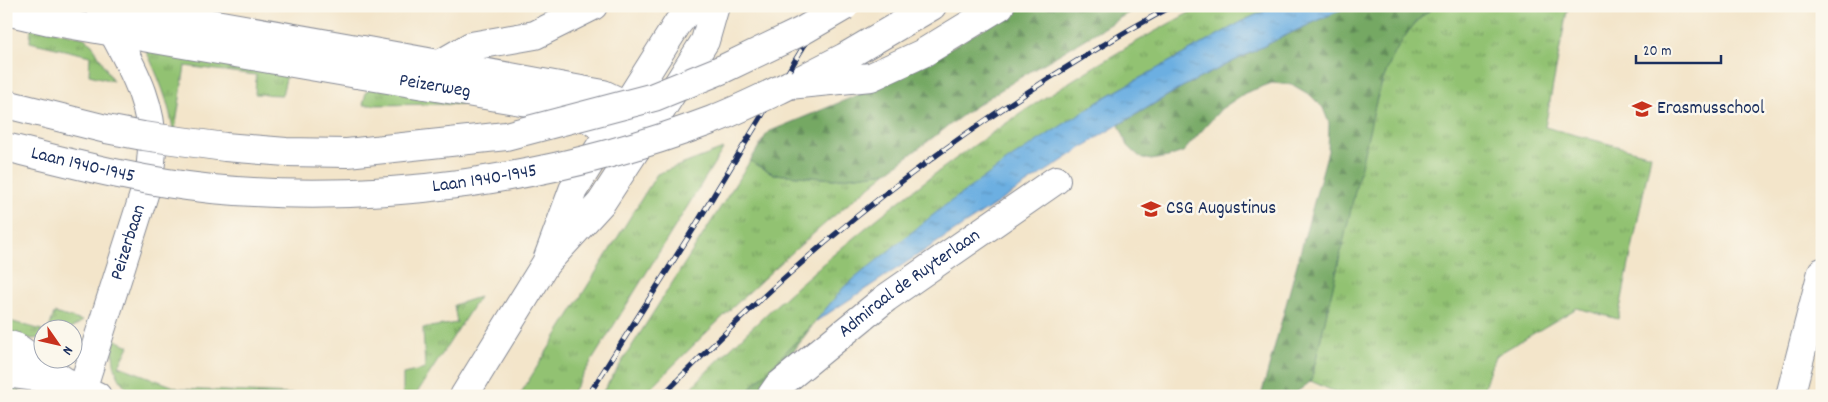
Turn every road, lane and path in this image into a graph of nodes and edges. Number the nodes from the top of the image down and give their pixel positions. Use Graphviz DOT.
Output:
graph roads {
  1 [pos="99,6"];
  2 [pos="593,6"];
  3 [pos="692,6"];
  4 [pos="714,6"];
  5 [pos="845,6"];
  6 [pos="932,6"];
  7 [pos="1000,6"];
  8 [pos="6,11"];
  9 [pos="113,19"];
  10 [pos="360,62"];
  11 [pos="440,64"];
  12 [pos="789,85"];
  13 [pos="6,104"];
  14 [pos="626,104"];
  15 [pos="610,131"];
  16 [pos="646,134"];
  17 [pos="6,147"];
  18 [pos="1056,180"];
  19 [pos="546,263"];
  20 [pos="1822,272"];
  21 [pos="6,344"];
  22 [pos="6,373"];
  23 [pos="81,390"];
  24 [pos="1792,395"];
  25 [pos="464,396"];
  26 [pos="771,396"];
  1 -- 9 [label="main road, Peizerbaan"];
  2 -- 11 [label="main road, Peizerweg"];
  3 -- 14 [label="main road"];
  4 -- 16 [label="main road"];
  5 -- 13 [label="main road, Laan 1940-1945, bridge"];
  6 -- 12 [label="main road, Laan 1940-1945"];
  7 -- 12 [label="main road"];
  8 -- 9 [label="main road"];
  9 -- 10 [label="main road"];
  9 -- 23 [label="main road, Peizerbaan"];
  10 -- 11 [label="main road, Peizerweg"];
  10 -- 15 [label="main road, Peizerweg"];
  11 -- 14 [label="main road, Peizerweg"];
  12 -- 17 [label="main road, Laan 1940-1945, bridge"];
  14 -- 15 [label="main road"];
  14 -- 16 [label="main road"];
  15 -- 16 [label="main road"];
  15 -- 19 [label="main road"];
  16 -- 19 [label="main road"];
  18 -- 26 [label="main road, Admiraal de Ruyterlaan"];
  19 -- 25 [label="main road"];
  20 -- 24 [label="main road"];
  21 -- 23 [label="main road"];
  22 -- 23 [label="main road"];
}
